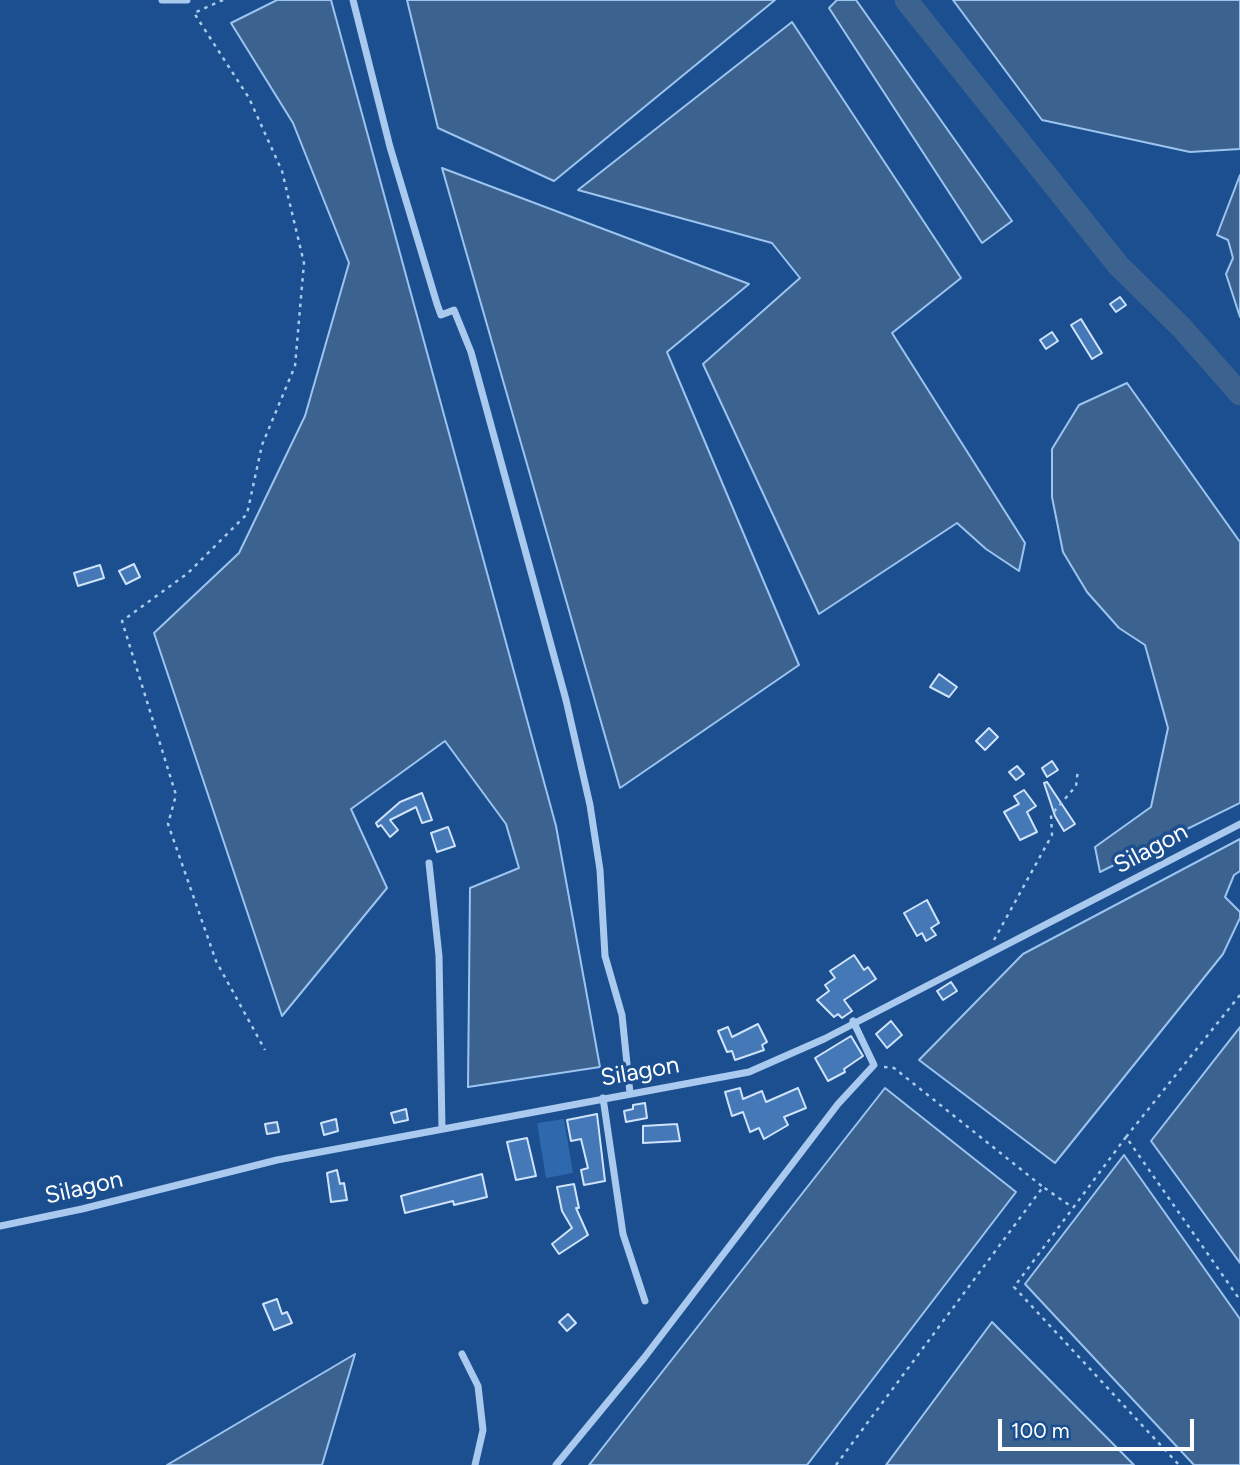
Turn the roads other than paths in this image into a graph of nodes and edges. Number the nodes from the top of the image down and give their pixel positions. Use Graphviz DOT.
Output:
graph roads {
  1 [pos="162,0"];
  2 [pos="187,0"];
  3 [pos="353,0"];
  4 [pos="1240,824"];
  5 [pos="429,863"];
  6 [pos="853,1021"];
  7 [pos="630,1093"];
  8 [pos="603,1098"];
  9 [pos="442,1129"];
  10 [pos="0,1226"];
  11 [pos="645,1301"];
  12 [pos="462,1354"];
  13 [pos="475,1465"];
  14 [pos="556,1465"];
  1 -- 2 [label="street"];
  3 -- 7 [label="street"];
  4 -- 6 [label="street, Silagon"];
  5 -- 9 [label="street"];
  6 -- 7 [label="street, Silagon"];
  6 -- 14 [label="street"];
  7 -- 8 [label="street, Silagon"];
  8 -- 9 [label="street, Silagon"];
  8 -- 11 [label="street"];
  9 -- 10 [label="street, Silagon"];
  12 -- 13 [label="street"];
}
